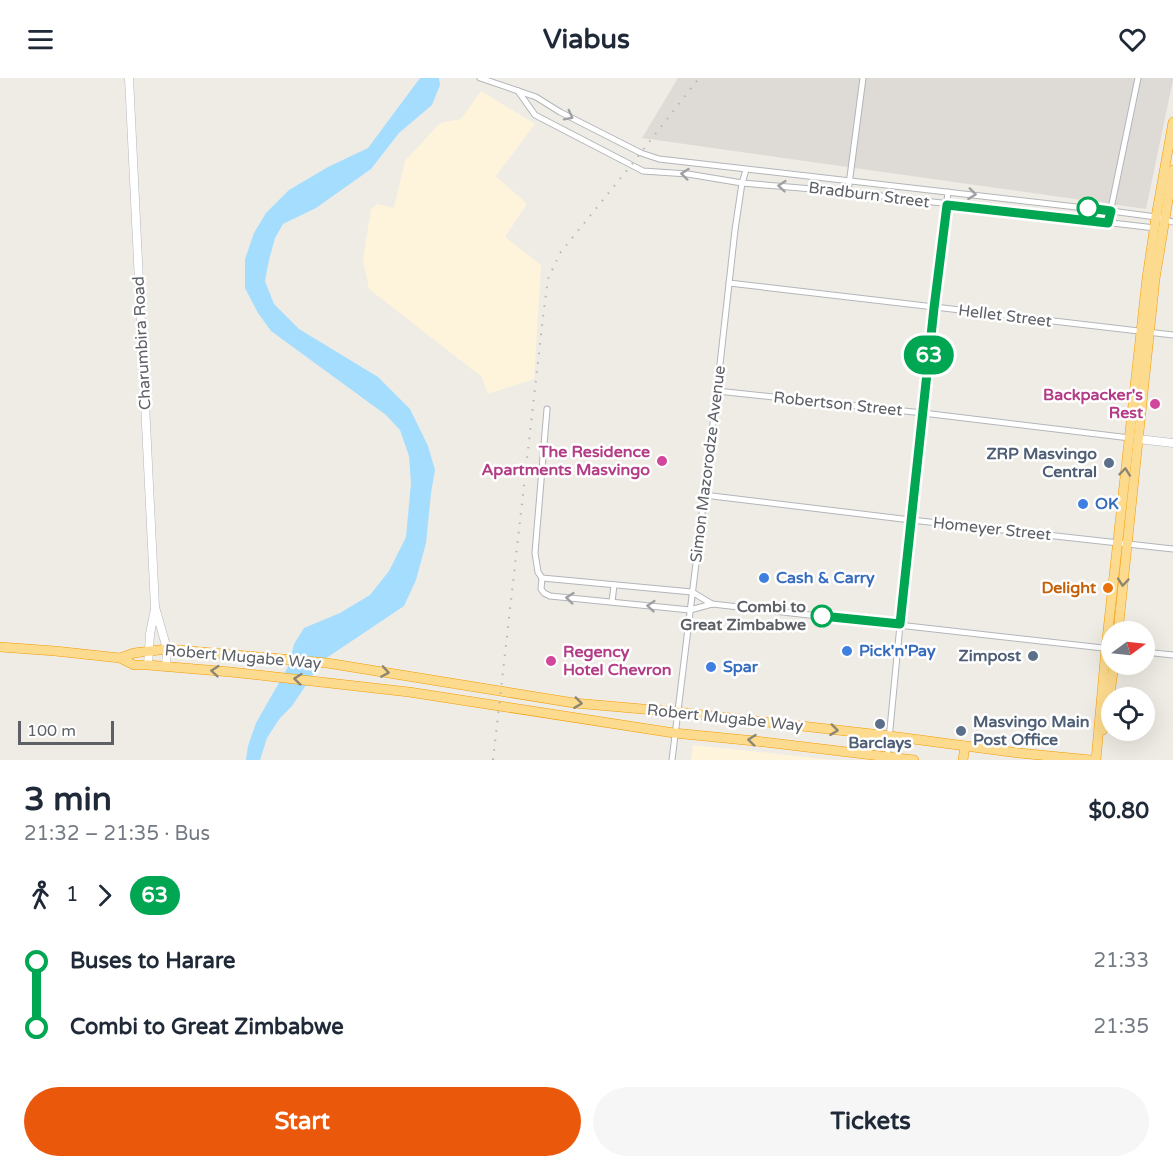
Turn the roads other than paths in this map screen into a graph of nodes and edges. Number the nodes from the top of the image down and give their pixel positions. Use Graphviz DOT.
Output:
graph roads {
  1 [pos="129,78"];
  2 [pos="480,78"];
  3 [pos="863,78"];
  4 [pos="1138,78"];
  5 [pos="517,90"];
  6 [pos="1173,122"];
  7 [pos="747,170"];
  8 [pos="1173,170"];
  9 [pos="849,181"];
  10 [pos="742,183"];
  11 [pos="848,192"];
  12 [pos="948,192"];
  13 [pos="947,205"];
  14 [pos="1111,211"];
  15 [pos="1108,223"];
  16 [pos="1164,223"];
  17 [pos="729,283"];
  18 [pos="934,308"];
  19 [pos="1145,332"];
  20 [pos="1173,335"];
  21 [pos="717,391"];
  22 [pos="547,408"];
  23 [pos="923,413"];
  24 [pos="1133,438"];
  25 [pos="1173,442"];
  26 [pos="704,495"];
  27 [pos="911,520"];
  28 [pos="1123,543"];
  29 [pos="1173,549"];
  30 [pos="543,578"];
  31 [pos="614,585"];
  32 [pos="692,592"];
  33 [pos="612,602"];
  34 [pos="712,604"];
  35 [pos="155,607"];
  36 [pos="690,610"];
  37 [pos="1113,621"];
  38 [pos="1119,621"];
  39 [pos="900,624"];
  40 [pos="0,647"];
  41 [pos="1101,647"];
  42 [pos="167,649"];
  43 [pos="148,650"];
  44 [pos="1155,653"];
  45 [pos="1173,655"];
  46 [pos="120,658"];
  47 [pos="148,665"];
  48 [pos="166,666"];
  49 [pos="1106,675"];
  50 [pos="1113,675"];
  51 [pos="677,712"];
  52 [pos="674,733"];
  53 [pos="890,736"];
  54 [pos="965,746"];
  55 [pos="1018,756"];
  56 [pos="887,759"];
  57 [pos="672,760"];
  58 [pos="914,760"];
  59 [pos="963,760"];
  60 [pos="1091,760"];
  1 -- 35 [label="street, Charumbira Road"];
  2 -- 5 [label="street, Bradburn Street"];
  3 -- 9 [label="street"];
  4 -- 14 [label="street"];
  5 -- 7 [label="street, Bradburn Street, one-way"];
  10 -- 5 [label="street, Bradburn Street, one-way"];
  6 -- 16 [label="highway"];
  7 -- 9 [label="street, Bradburn Street"];
  7 -- 10 [label="street, Simon Mazorodze Avenue"];
  8 -- 16 [label="highway"];
  9 -- 11 [label="street"];
  9 -- 12 [label="street, Bradburn Street"];
  11 -- 10 [label="street, Bradburn Street, one-way"];
  10 -- 17 [label="street, Simon Mazorodze Avenue"];
  11 -- 13 [label="street, Bradburn Street"];
  12 -- 13 [label="street"];
  12 -- 14 [label="street, Bradburn Street, one-way"];
  13 -- 15 [label="street, Bradburn Street"];
  13 -- 18 [label="street"];
  14 -- 15 [label="street"];
  14 -- 16 [label="street, Bradburn Street"];
  15 -- 16 [label="street, Bradburn Street"];
  16 -- 19 [label="highway"];
  17 -- 18 [label="street, Hellet Street"];
  17 -- 21 [label="street, Simon Mazorodze Avenue"];
  18 -- 19 [label="street, Hellet Street"];
  18 -- 23 [label="street"];
  19 -- 20 [label="street, Hellet Street"];
  19 -- 24 [label="highway"];
  21 -- 23 [label="street, Robertson Street"];
  21 -- 26 [label="street, Simon Mazorodze Avenue"];
  22 -- 30 [label="street"];
  23 -- 24 [label="street, Robertson Street"];
  23 -- 27 [label="street"];
  24 -- 25 [label="street, Robertson Street"];
  24 -- 28 [label="highway"];
  26 -- 27 [label="street, Homeyer Street"];
  26 -- 32 [label="street, Simon Mazorodze Avenue"];
  27 -- 28 [label="street, Homeyer Street"];
  27 -- 39 [label="street"];
  28 -- 29 [label="street, Homeyer Street"];
  28 -- 37 [label="highway"];
  28 -- 38 [label="highway, one-way"];
  30 -- 31 [label="street"];
  33 -- 30 [label="street, one-way"];
  31 -- 32 [label="street"];
  31 -- 33 [label="street"];
  32 -- 34 [label="street"];
  32 -- 36 [label="street, Simon Mazorodze Avenue"];
  36 -- 33 [label="street, one-way"];
  34 -- 36 [label="street"];
  34 -- 39 [label="street"];
  35 -- 42 [label="street, Charumbira Road"];
  35 -- 43 [label="street, Charumbira Road"];
  36 -- 51 [label="street, Simon Mazorodze Avenue"];
  39 -- 41 [label="street"];
  39 -- 53 [label="street"];
  40 -- 46 [label="highway"];
  42 -- 43 [label="highway, Robert Mugabe Way"];
  42 -- 48 [label="street, Charumbira Road"];
  42 -- 51 [label="highway, Robert Mugabe Way, one-way"];
  43 -- 46 [label="highway, Robert Mugabe Way"];
  43 -- 47 [label="street, Charumbira Road"];
  44 -- 45 [label="street"];
  46 -- 47 [label="highway, Robert Mugabe Way"];
  47 -- 48 [label="highway, Robert Mugabe Way"];
  52 -- 48 [label="highway, Robert Mugabe Way, one-way"];
  49 -- 50 [label="highway"];
  51 -- 52 [label="street, Simon Mazorodze Avenue"];
  51 -- 53 [label="highway, Robert Mugabe Way, one-way"];
  56 -- 52 [label="highway, Robert Mugabe Way, one-way"];
  52 -- 57 [label="street, Simon Mazorodze Avenue"];
  53 -- 54 [label="highway, Robert Mugabe Way"];
  53 -- 56 [label="street"];
  54 -- 55 [label="highway, Robert Mugabe Way"];
  54 -- 59 [label="highway"];
  55 -- 60 [label="highway, Robert Mugabe Way"];
  56 -- 58 [label="highway, Robert Mugabe Way"];
}
